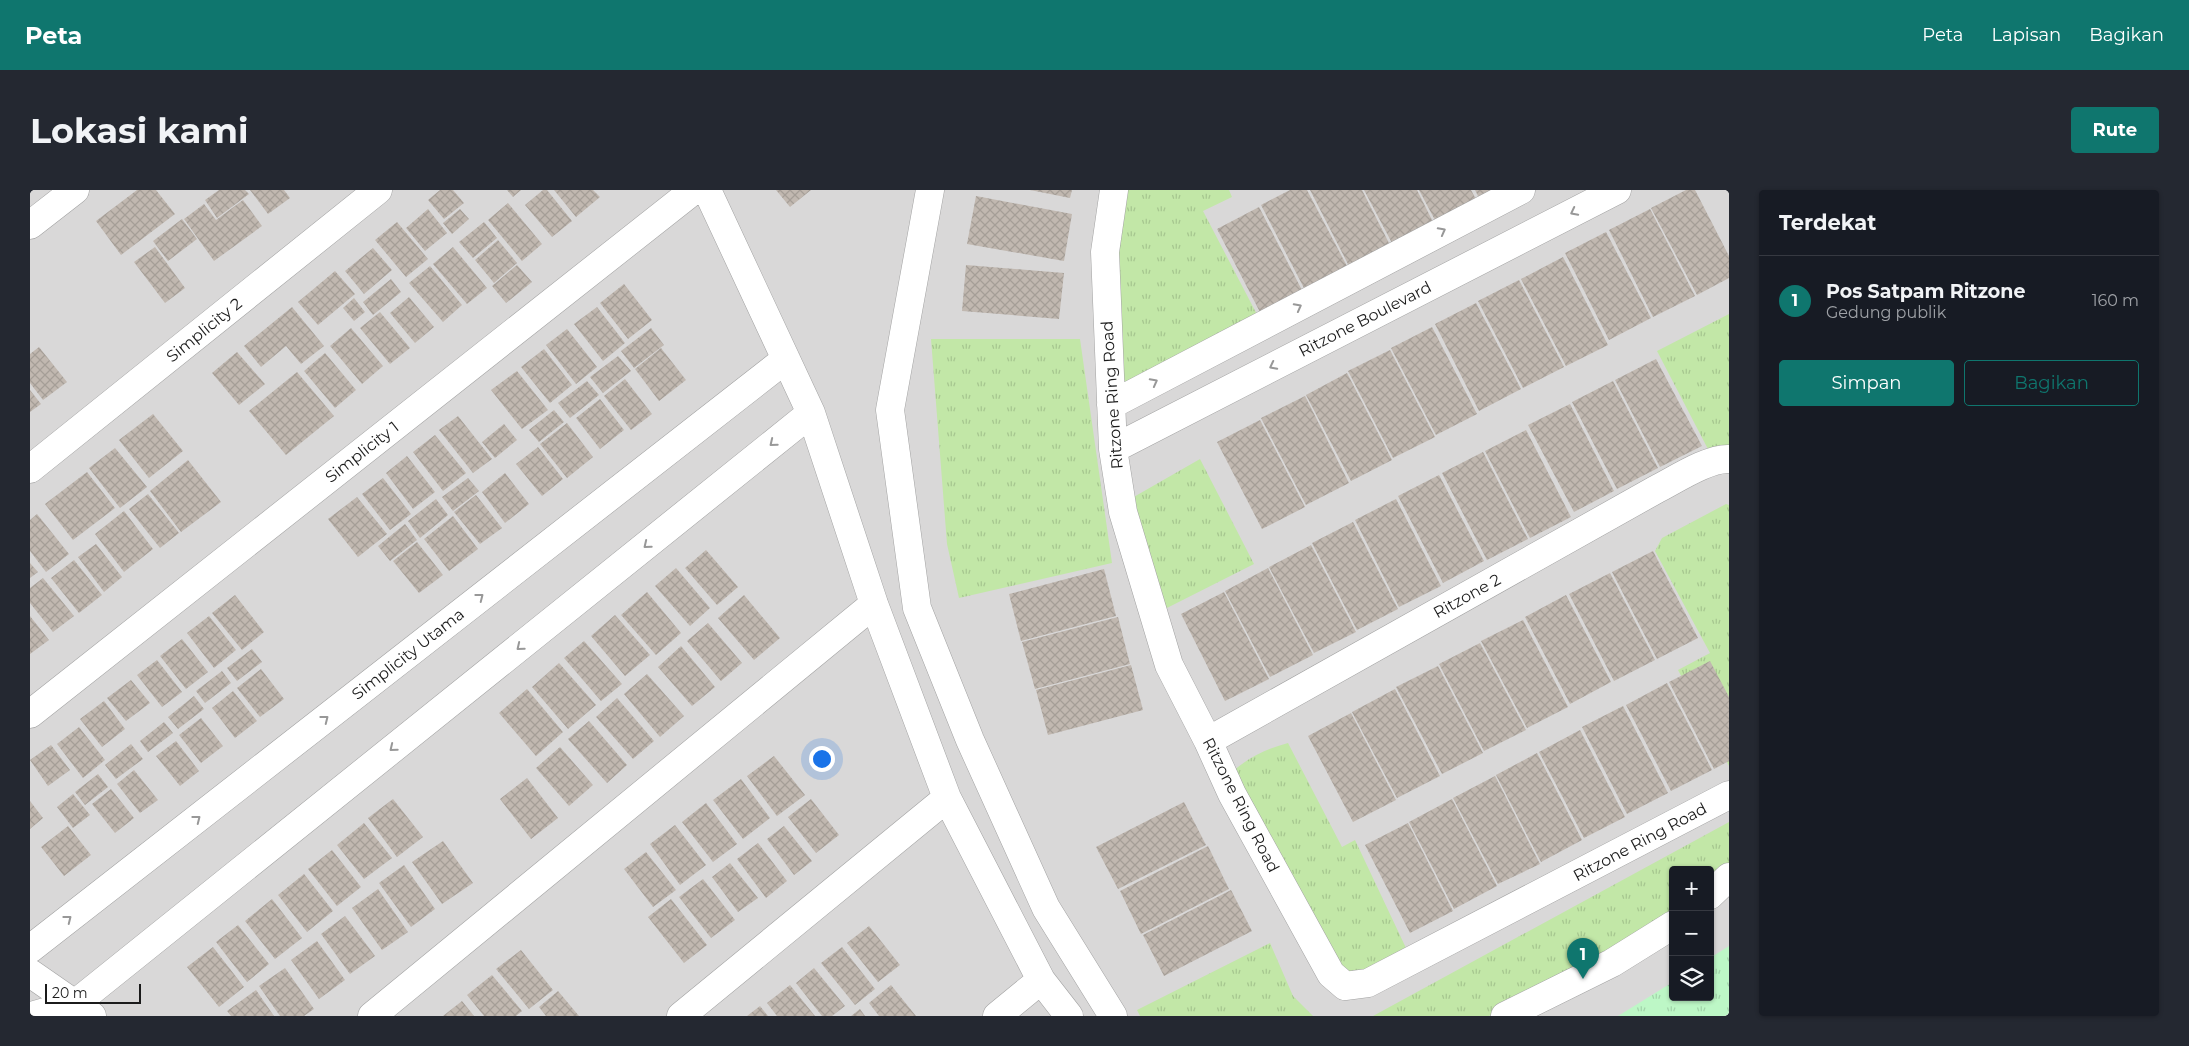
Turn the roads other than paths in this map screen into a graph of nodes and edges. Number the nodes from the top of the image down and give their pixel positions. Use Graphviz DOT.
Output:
graph roads {
  1 [pos="74,190"];
  2 [pos="378,190"];
  3 [pos="694,190"];
  4 [pos="707,190"];
  5 [pos="930,190"];
  6 [pos="1114,190"];
  7 [pos="1521,190"];
  8 [pos="1617,190"];
  9 [pos="30,226"];
  10 [pos="786,359"];
  11 [pos="1110,405"];
  12 [pos="811,413"];
  13 [pos="1113,449"];
  14 [pos="1729,459"];
  15 [pos="30,469"];
  16 [pos="874,604"];
  17 [pos="30,714"];
  18 [pos="1208,741"];
  19 [pos="1729,796"];
  20 [pos="947,798"];
  21 [pos="1729,877"];
  22 [pos="1714,891"];
  23 [pos="1669,927"];
  24 [pos="30,949"];
  25 [pos="30,973"];
  26 [pos="1041,980"];
  27 [pos="84,1010"];
  28 [pos="31,1016"];
  29 [pos="372,1016"];
  30 [pos="680,1016"];
  31 [pos="997,1016"];
  32 [pos="1069,1016"];
  33 [pos="1112,1016"];
  34 [pos="1506,1016"];
  1 -- 9 [label="street"];
  2 -- 15 [label="street, Simplicity 2"];
  3 -- 17 [label="street, Simplicity 1"];
  4 -- 10 [label="street"];
  5 -- 33 [label="street"];
  6 -- 11 [label="street, Ritzone Ring Road"];
  11 -- 7 [label="street, one-way"];
  8 -- 13 [label="street, Ritzone Boulevard, one-way"];
  10 -- 12 [label="street"];
  24 -- 10 [label="street, Simplicity Utama, one-way"];
  11 -- 13 [label="street, Ritzone Ring Road"];
  12 -- 16 [label="street"];
  12 -- 27 [label="street, one-way"];
  13 -- 18 [label="street, Ritzone Ring Road"];
  14 -- 18 [label="street, Ritzone 2"];
  16 -- 20 [label="street"];
  16 -- 29 [label="street"];
  18 -- 19 [label="street, Ritzone Ring Road"];
  20 -- 26 [label="street"];
  20 -- 30 [label="street"];
  21 -- 22 [label="street"];
  23 -- 34 [label="street"];
  25 -- 27 [label="street"];
  26 -- 31 [label="street"];
  26 -- 32 [label="street"];
  27 -- 28 [label="street"];
}
